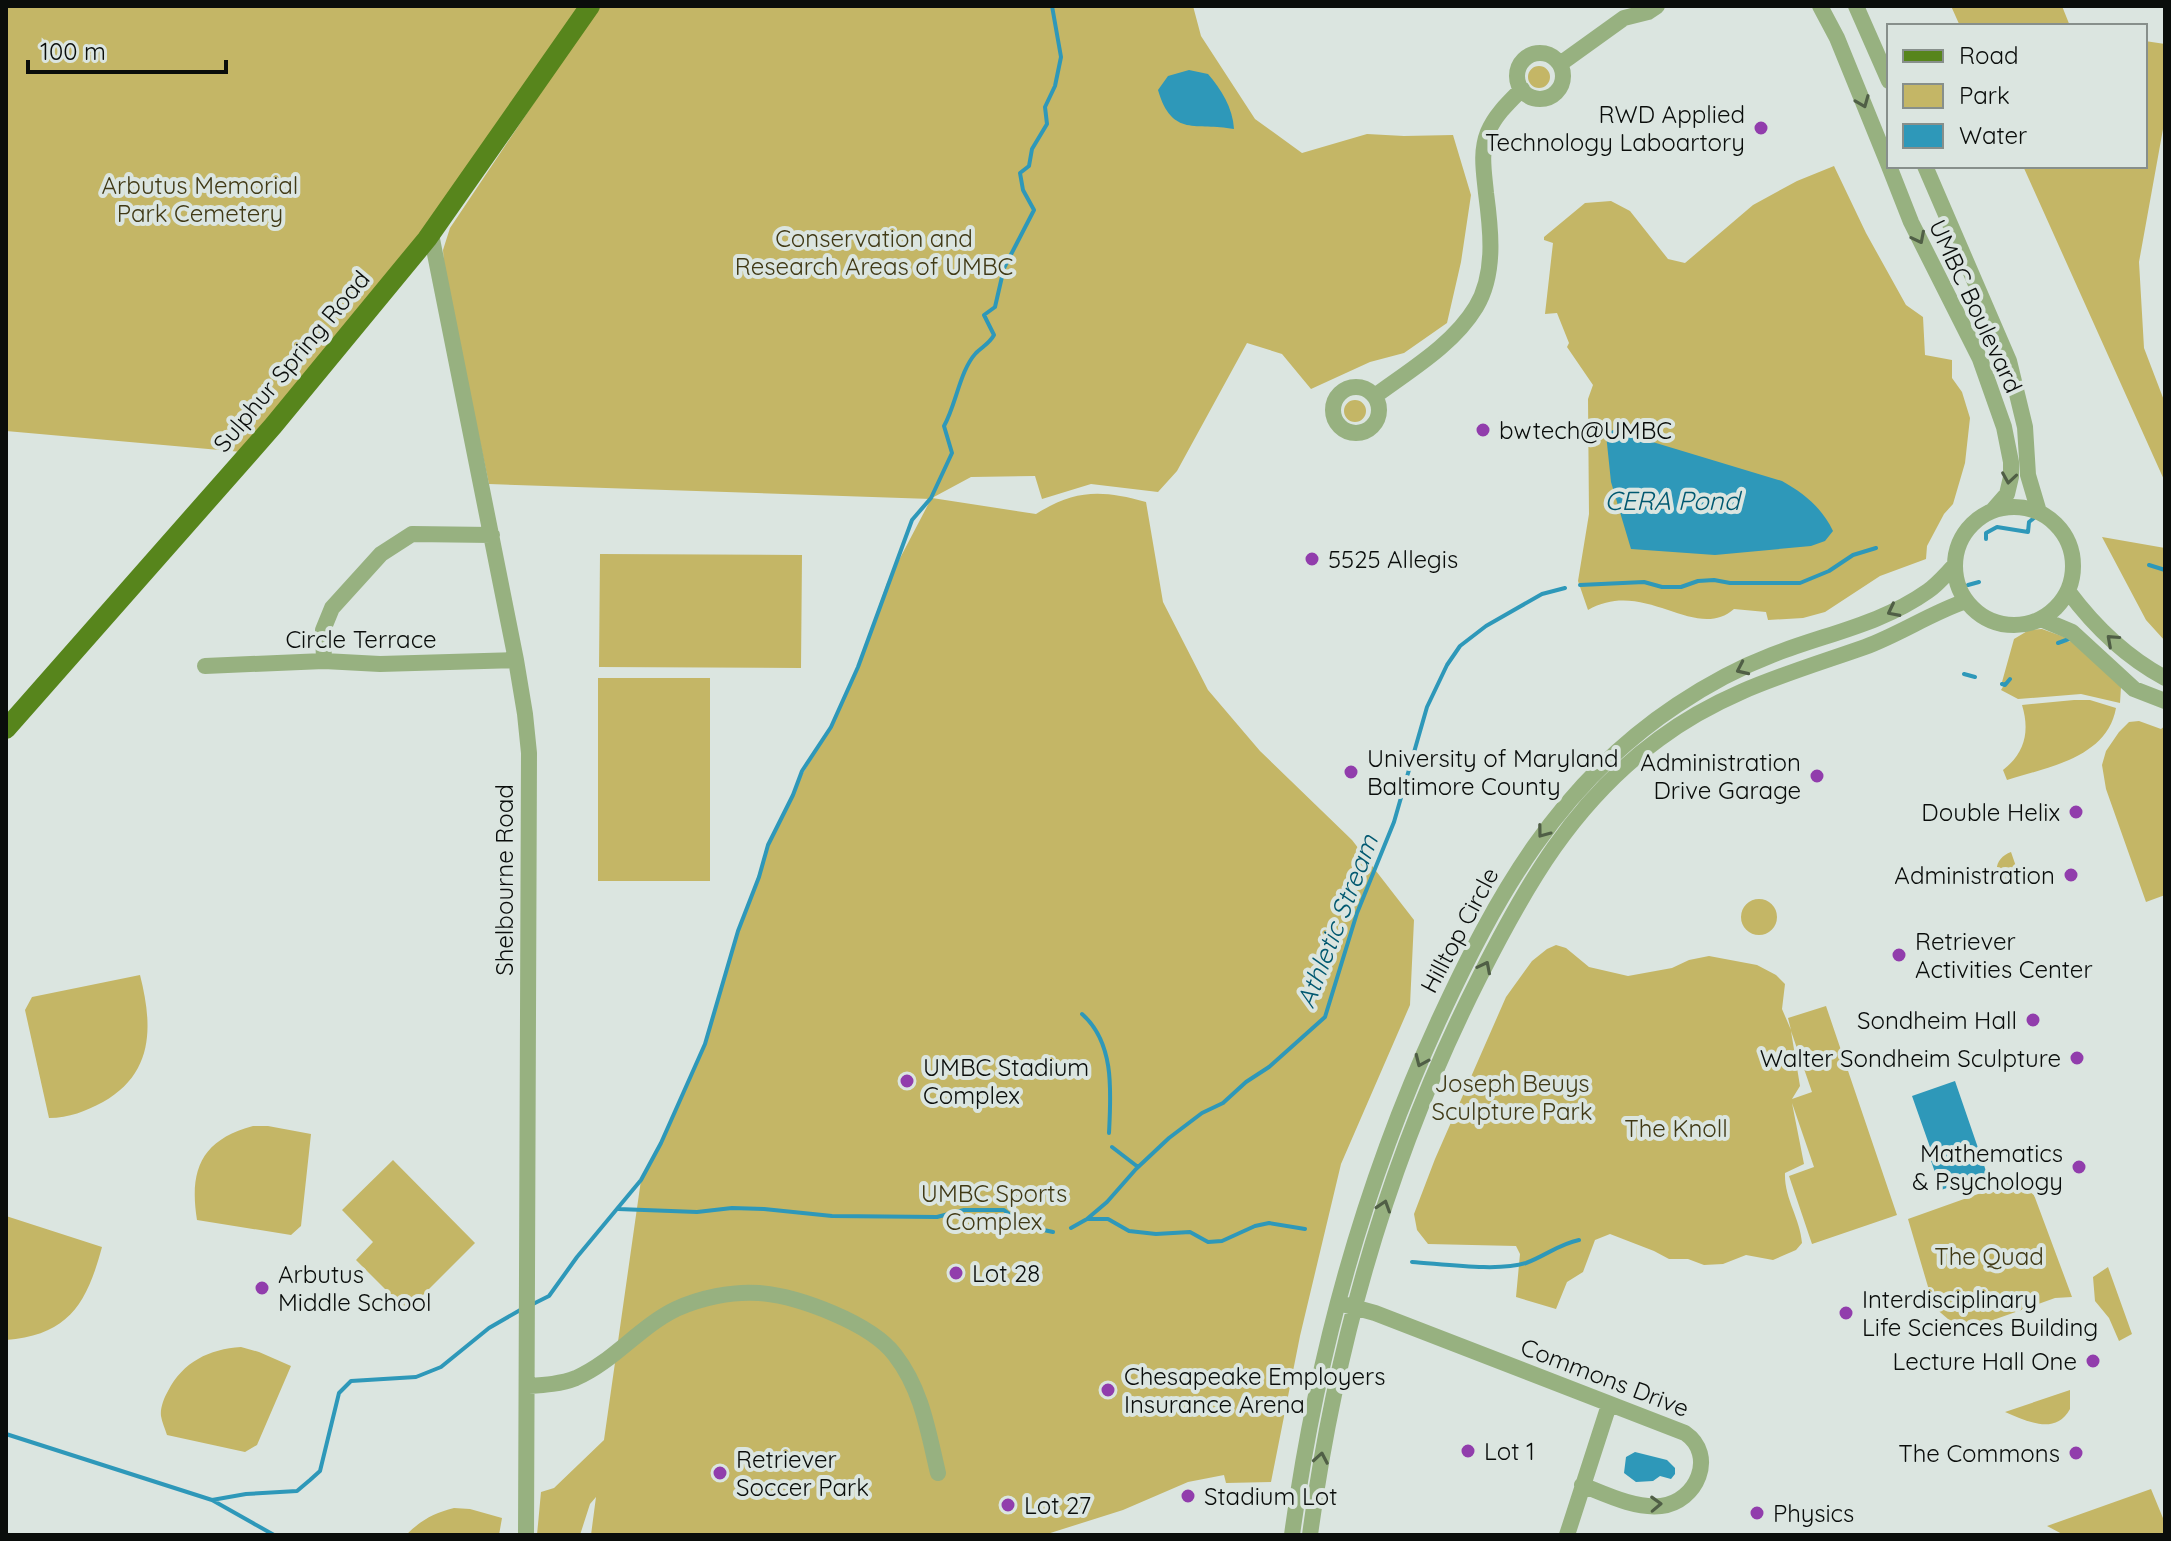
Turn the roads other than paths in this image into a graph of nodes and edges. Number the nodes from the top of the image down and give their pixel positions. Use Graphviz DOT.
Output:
graph roads {
  1 [pos="590,6"];
  2 [pos="1657,6"];
  3 [pos="1820,6"];
  4 [pos="1856,6"];
  5 [pos="1626,12"];
  6 [pos="1560,64"];
  7 [pos="1887,76"];
  8 [pos="1522,89"];
  9 [pos="1887,161"];
  10 [pos="1890,168"];
  11 [pos="1926,168"];
  12 [pos="431,234"];
  13 [pos="1375,396"];
  14 [pos="1993,510"];
  15 [pos="2039,512"];
  16 [pos="492,535"];
  17 [pos="1955,565"];
  18 [pos="2068,591"];
  19 [pos="1966,601"];
  20 [pos="2041,619"];
  21 [pos="516,660"];
  22 [pos="324,661"];
  23 [pos="205,666"];
  24 [pos="2165,678"];
  25 [pos="2165,701"];
  26 [pos="6,729"];
  27 [pos="1345,1305"];
  28 [pos="528,1386"];
  29 [pos="1609,1405"];
  30 [pos="938,1473"];
  31 [pos="1582,1485"];
  32 [pos="526,1535"];
  33 [pos="1292,1535"];
  34 [pos="1310,1535"];
  35 [pos="1567,1535"];
  1 -- 12 [label="main road, Sulphur Spring Road"];
  2 -- 5 [label="street"];
  3 -- 9 [label="street, UMBC Boulevard, one-way"];
  4 -- 7 [label="street"];
  5 -- 6 [label="street"];
  6 -- 8 [label="street"];
  6 -- 8 [label="street"];
  8 -- 13 [label="street"];
  10 -- 14 [label="street, UMBC Boulevard, one-way"];
  11 -- 15 [label="street, UMBC Boulevard"];
  12 -- 16 [label="street, Shelbourne Road"];
  12 -- 26 [label="main road, Sulphur Spring Road"];
  14 -- 15 [label="street"];
  14 -- 17 [label="street"];
  15 -- 18 [label="street"];
  16 -- 21 [label="street, Shelbourne Road"];
  16 -- 22 [label="street"];
  17 -- 19 [label="street"];
  17 -- 27 [label="street, Hilltop Circle, one-way"];
  18 -- 20 [label="street"];
  24 -- 18 [label="street, one-way"];
  19 -- 20 [label="street"];
  27 -- 19 [label="street, Hilltop Circle, one-way"];
  20 -- 25 [label="street"];
  21 -- 22 [label="street, Circle Terrace"];
  21 -- 28 [label="street, Shelbourne Road"];
  22 -- 23 [label="street, Circle Terrace"];
  27 -- 29 [label="street, Commons Drive"];
  27 -- 33 [label="street, Hilltop Circle"];
  34 -- 27 [label="street, Hilltop Circle, one-way"];
  28 -- 30 [label="street"];
  28 -- 32 [label="street, Shelbourne Road"];
  29 -- 31 [label="street"];
  31 -- 29 [label="street, Commons Drive, one-way"];
  31 -- 35 [label="street"];
}
